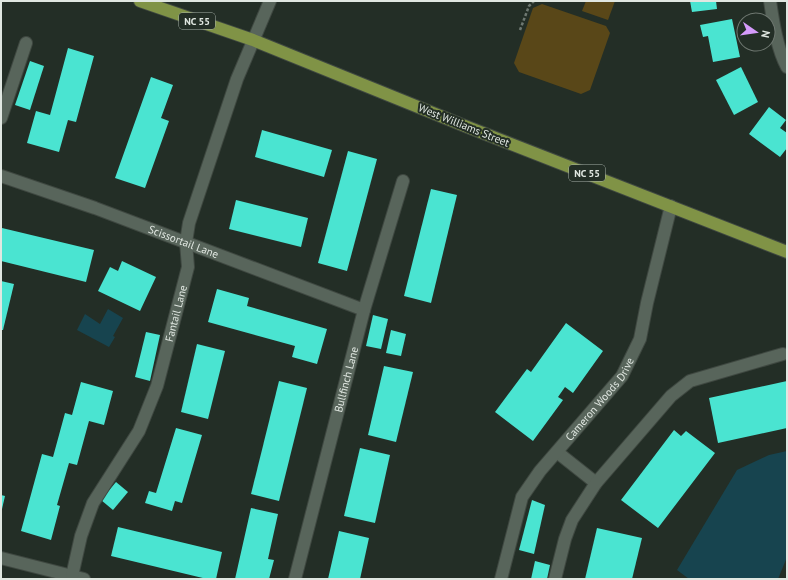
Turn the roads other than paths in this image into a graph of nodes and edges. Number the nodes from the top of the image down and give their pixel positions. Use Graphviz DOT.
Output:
graph roads {
  1 [pos="140,1"];
  2 [pos="270,1"];
  3 [pos="770,1"];
  4 [pos="253,40"];
  5 [pos="26,43"];
  6 [pos="787,67"];
  7 [pos="1,118"];
  8 [pos="1,176"];
  9 [pos="403,181"];
  10 [pos="672,206"];
  11 [pos="186,242"];
  12 [pos="787,252"];
  13 [pos="364,310"];
  14 [pos="783,354"];
  15 [pos="557,452"];
  16 [pos="596,483"];
  17 [pos="1,558"];
  18 [pos="72,576"];
  19 [pos="84,579"];
  20 [pos="295,579"];
  21 [pos="501,579"];
  22 [pos="555,579"];
  1 -- 4 [label="main road, West Williams Street / NC 55"];
  2 -- 4 [label="street, Fantail Lane"];
  3 -- 6 [label="street"];
  4 -- 10 [label="main road, West Williams Street / NC 55"];
  4 -- 11 [label="street, Fantail Lane"];
  5 -- 7 [label="street"];
  8 -- 11 [label="street, Scissortail Lane"];
  9 -- 13 [label="street, Bullfinch Lane"];
  10 -- 12 [label="main road, West Williams Street / NC 55"];
  10 -- 15 [label="street, Cameron Woods Drive"];
  11 -- 13 [label="street, Scissortail Lane"];
  11 -- 18 [label="street, Fantail Lane"];
  13 -- 20 [label="street, Bullfinch Lane"];
  14 -- 16 [label="street"];
  15 -- 16 [label="street"];
  15 -- 21 [label="street, Cameron Woods Drive"];
  16 -- 22 [label="street"];
  17 -- 18 [label="street"];
  18 -- 19 [label="street"];
}
